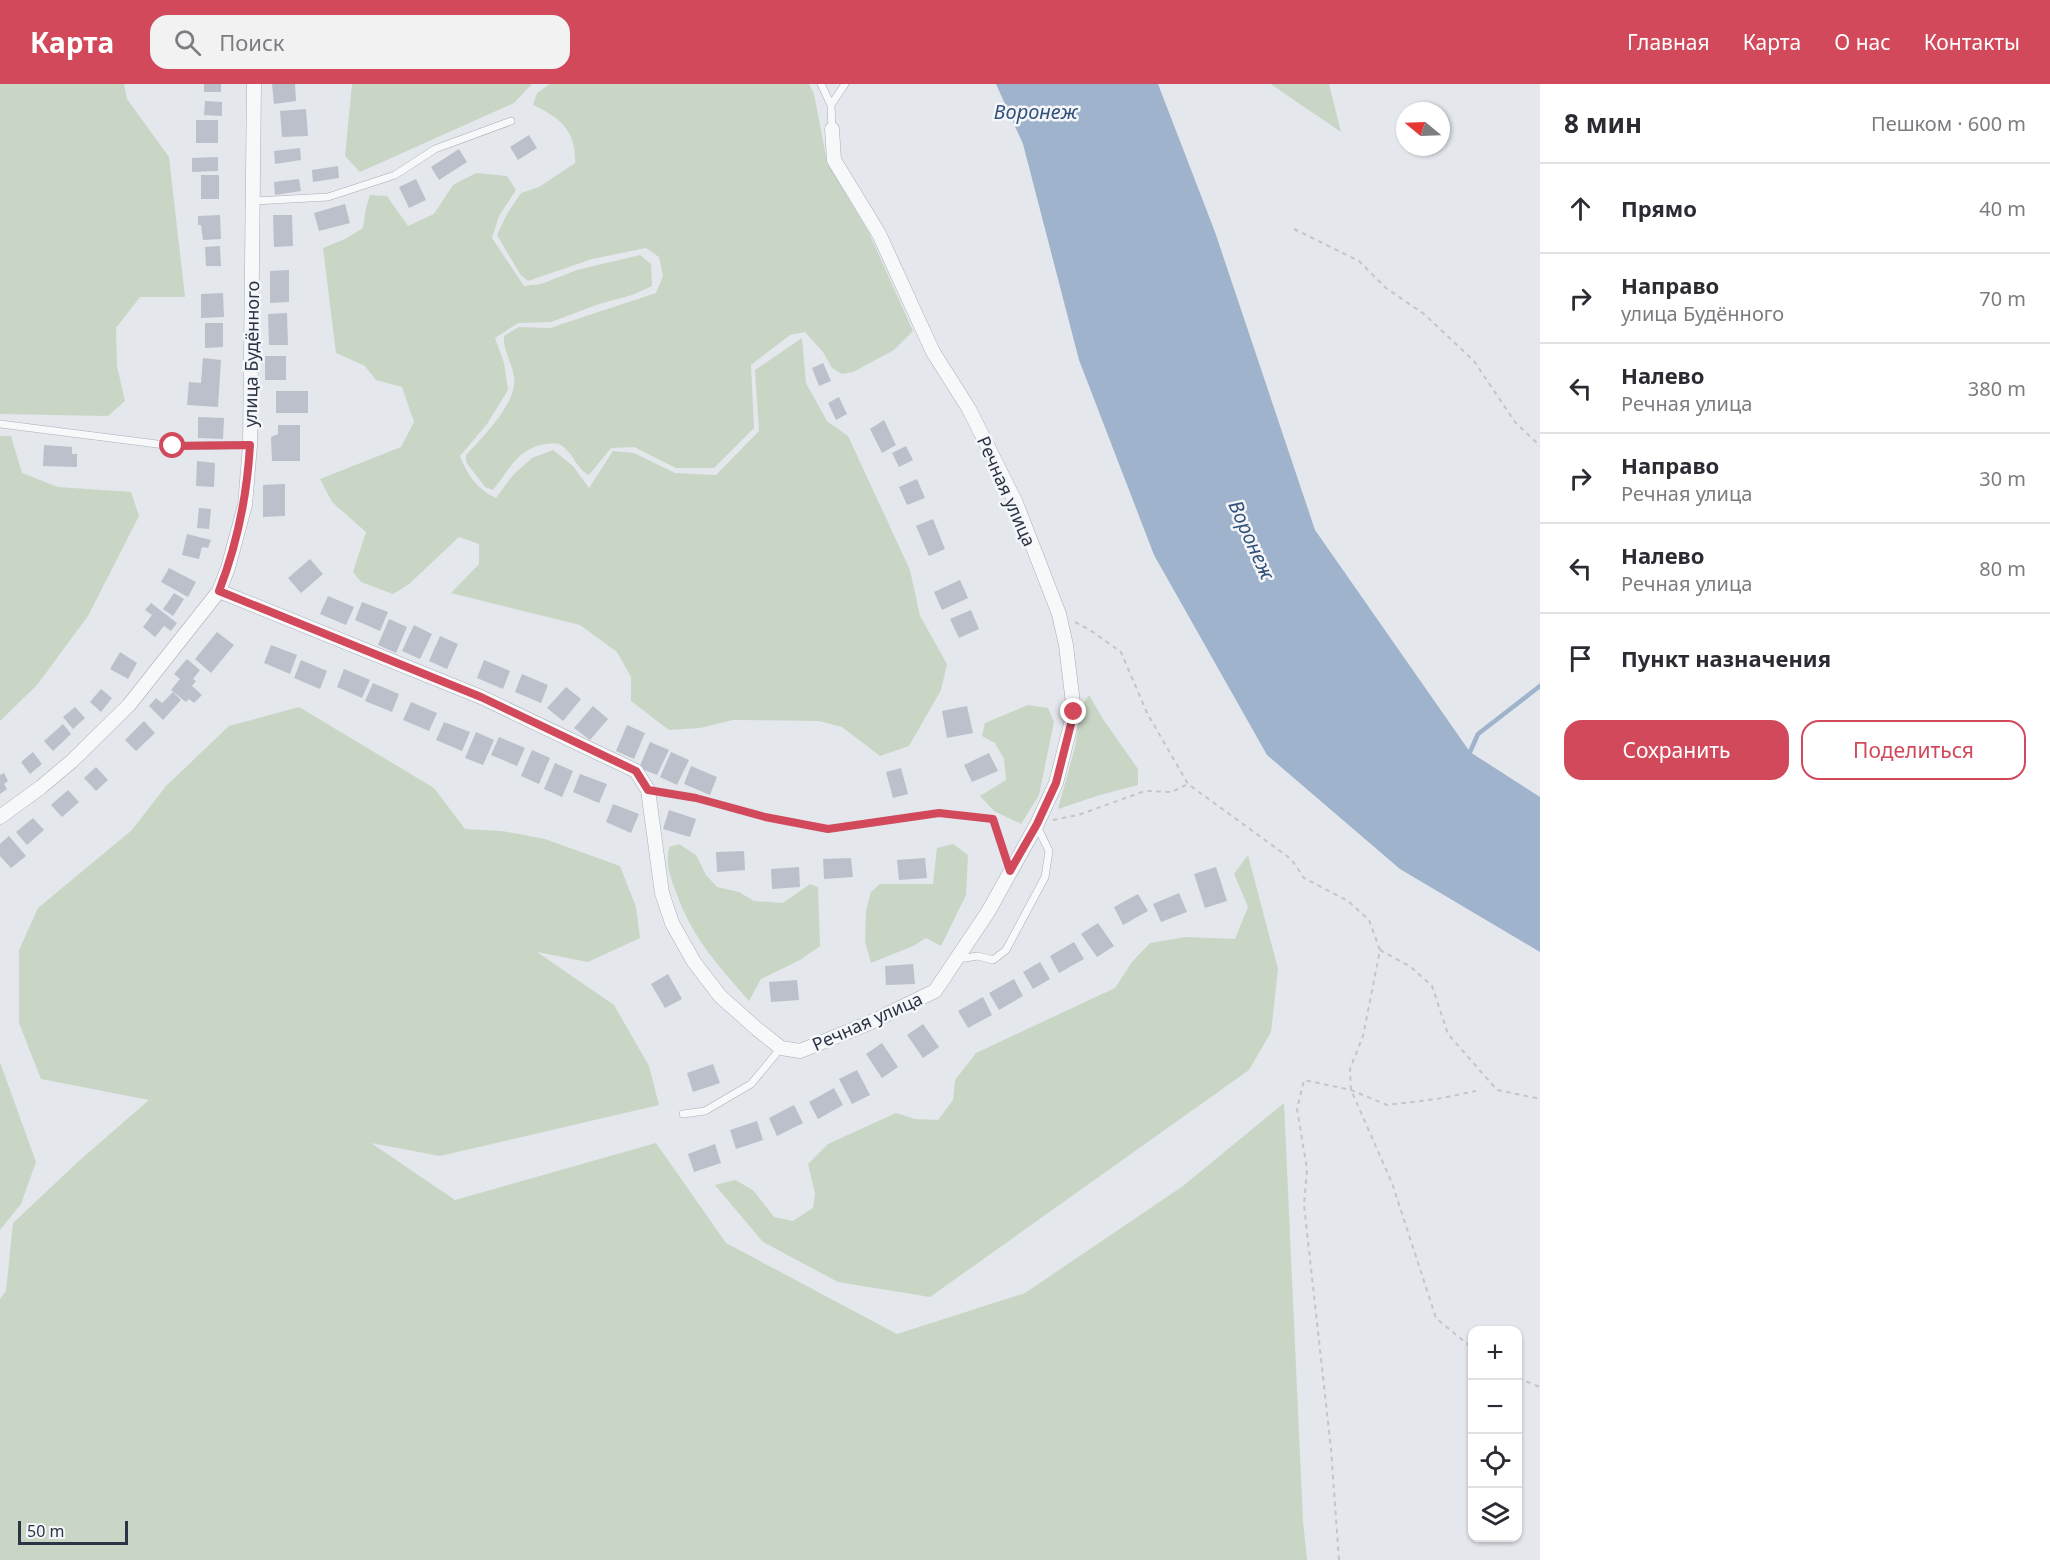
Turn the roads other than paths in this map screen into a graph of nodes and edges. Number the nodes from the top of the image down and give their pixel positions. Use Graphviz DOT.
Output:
graph roads {
  1 [pos="254,84"];
  2 [pos="821,84"];
  3 [pos="845,84"];
  4 [pos="831,105"];
  5 [pos="511,121"];
  6 [pos="832,129"];
  7 [pos="253,201"];
  8 [pos="0,424"];
  9 [pos="250,445"];
  10 [pos="219,591"];
  11 [pos="0,817"];
  12 [pos="1037,824"];
  13 [pos="958,959"];
  14 [pos="781,1048"];
  15 [pos="682,1114"];
  1 -- 7 [label="street, улица Будённого"];
  2 -- 4 [label="lane"];
  3 -- 4 [label="lane"];
  4 -- 6 [label="lane"];
  5 -- 7 [label="lane"];
  6 -- 12 [label="street, Речная улица"];
  7 -- 9 [label="street, улица Будённого"];
  8 -- 9 [label="lane"];
  9 -- 10 [label="street, улица Будённого"];
  10 -- 11 [label="street, улица Будённого"];
  10 -- 14 [label="street"];
  12 -- 13 [label="street, Речная улица"];
  12 -- 13 [label="lane"];
  13 -- 14 [label="street, Речная улица"];
  14 -- 15 [label="lane"];
}
